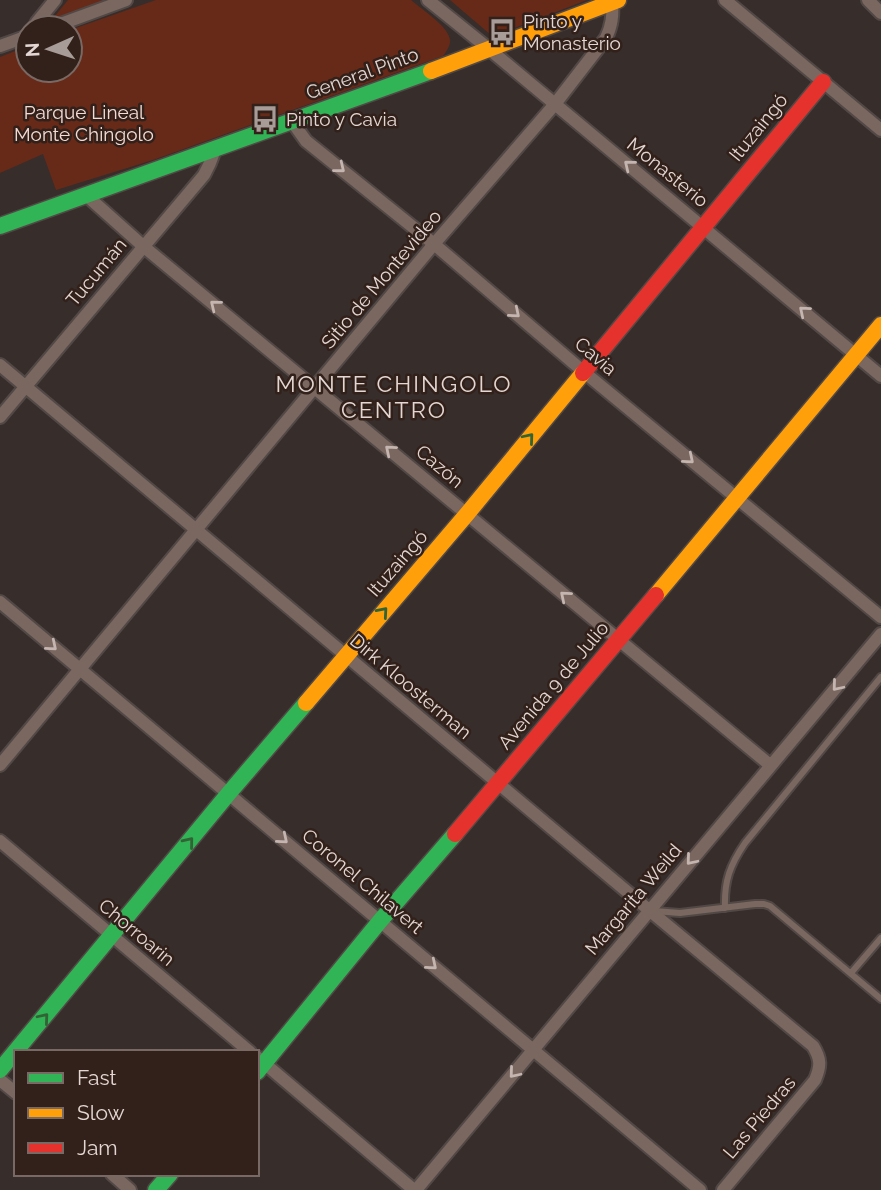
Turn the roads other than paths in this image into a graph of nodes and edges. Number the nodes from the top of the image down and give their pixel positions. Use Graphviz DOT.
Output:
graph roads {
  1 [pos="55,0"];
  2 [pos="127,0"];
  3 [pos="428,0"];
  4 [pos="726,0"];
  5 [pos="868,0"];
  6 [pos="615,1"];
  7 [pos="881,13"];
  8 [pos="44,14"];
  9 [pos="84,16"];
  10 [pos="489,49"];
  11 [pos="823,82"];
  12 [pos="555,104"];
  13 [pos="291,120"];
  14 [pos="881,130"];
  15 [pos="216,147"];
  16 [pos="86,195"];
  17 [pos="0,226"];
  18 [pos="704,227"];
  19 [pos="434,244"];
  20 [pos="143,246"];
  21 [pos="881,325"];
  22 [pos="856,355"];
  23 [pos="0,365"];
  24 [pos="584,372"];
  25 [pos="881,376"];
  26 [pos="25,387"];
  27 [pos="316,387"];
  28 [pos="0,417"];
  29 [pos="736,498"];
  30 [pos="467,514"];
  31 [pos="196,531"];
  32 [pos="0,603"];
  33 [pos="881,617"];
  34 [pos="881,634"];
  35 [pos="617,640"];
  36 [pos="345,656"];
  37 [pos="79,670"];
  38 [pos="881,677"];
  39 [pos="0,765"];
  40 [pos="770,765"];
  41 [pos="498,784"];
  42 [pos="229,793"];
  43 [pos="0,841"];
  44 [pos="725,908"];
  45 [pos="649,910"];
  46 [pos="380,921"];
  47 [pos="112,936"];
  48 [pos="881,938"];
  49 [pos="851,973"];
  50 [pos="881,999"];
  51 [pos="17,1050"];
  52 [pos="248,1050"];
  53 [pos="533,1051"];
  54 [pos="14,1053"];
  55 [pos="260,1064"];
  56 [pos="821,1067"];
  57 [pos="0,1070"];
  58 [pos="0,1080"];
  59 [pos="14,1091"];
  60 [pos="114,1176"];
  61 [pos="168,1176"];
  62 [pos="131,1190"];
  63 [pos="156,1190"];
  64 [pos="415,1190"];
  65 [pos="700,1190"];
  66 [pos="723,1190"];
  1 -- 8 [label="street"];
  2 -- 9 [label="street"];
  3 -- 10 [label="street, Monasterio"];
  4 -- 11 [label="street"];
  5 -- 7 [label="street"];
  6 -- 10 [label="street, General Pinto"];
  6 -- 12 [label="street, Sitio de Montevideo"];
  10 -- 12 [label="street, Monasterio"];
  10 -- 13 [label="street, General Pinto"];
  11 -- 14 [label="street"];
  11 -- 18 [label="street, Ituzaingó"];
  18 -- 12 [label="street, Monasterio, one-way"];
  12 -- 19 [label="street, Sitio de Montevideo"];
  13 -- 15 [label="street, General Pinto"];
  13 -- 19 [label="street, Cavia, one-way"];
  15 -- 16 [label="street, General Pinto"];
  15 -- 20 [label="street, Tucumán"];
  16 -- 17 [label="street, General Pinto"];
  16 -- 20 [label="street, Cazón"];
  22 -- 18 [label="street, Monasterio, one-way"];
  18 -- 24 [label="street, Ituzaingó"];
  19 -- 24 [label="street, Cavia, one-way"];
  19 -- 27 [label="street, Sitio de Montevideo"];
  20 -- 26 [label="street, Tucumán"];
  27 -- 20 [label="street, Cazón, one-way"];
  21 -- 22 [label="street, Avenida 9 de Julio"];
  22 -- 25 [label="street, Monasterio"];
  22 -- 29 [label="street, Avenida 9 de Julio"];
  23 -- 26 [label="street, Dirk Kloosterman"];
  24 -- 29 [label="street, Cavia, one-way"];
  30 -- 24 [label="street, Ituzaingó, one-way"];
  26 -- 28 [label="street, Tucumán"];
  26 -- 31 [label="street, Dirk Kloosterman"];
  30 -- 27 [label="street, Cazón, one-way"];
  27 -- 31 [label="street, Sitio de Montevideo"];
  29 -- 33 [label="street, Cavia"];
  29 -- 35 [label="street, Avenida 9 de Julio"];
  35 -- 30 [label="street, Cazón, one-way"];
  36 -- 30 [label="street, Ituzaingó, one-way"];
  31 -- 36 [label="street, Dirk Kloosterman"];
  31 -- 37 [label="street, Sitio de Montevideo"];
  32 -- 37 [label="street, Coronel Chilavert, one-way"];
  34 -- 40 [label="street, Margarita Weild, one-way"];
  35 -- 40 [label="street, Cazón"];
  35 -- 41 [label="street, Avenida 9 de Julio"];
  36 -- 41 [label="street, Dirk Kloosterman"];
  36 -- 42 [label="street, Ituzaingó"];
  37 -- 39 [label="street, Sitio de Montevideo"];
  37 -- 42 [label="street, Coronel Chilavert"];
  38 -- 44 [label="lane"];
  40 -- 45 [label="street, Margarita Weild, one-way"];
  41 -- 45 [label="street, Dirk Kloosterman"];
  41 -- 46 [label="street, Avenida 9 de Julio"];
  42 -- 46 [label="street, Coronel Chilavert, one-way"];
  47 -- 42 [label="street, Ituzaingó, one-way"];
  43 -- 47 [label="street, Chorroarin"];
  44 -- 45 [label="lane"];
  44 -- 49 [label="lane"];
  45 -- 53 [label="street, Margarita Weild"];
  45 -- 56 [label="street, Dirk Kloosterman"];
  46 -- 53 [label="street, Coronel Chilavert, one-way"];
  46 -- 55 [label="street, Avenida 9 de Julio"];
  51 -- 47 [label="street, Ituzaingó, one-way"];
  47 -- 52 [label="street, Chorroarin"];
  48 -- 49 [label="lane"];
  49 -- 50 [label="lane"];
  53 -- 64 [label="street, Margarita Weild, one-way"];
  53 -- 65 [label="street, Coronel Chilavert"];
  57 -- 54 [label="street, Ituzaingó, one-way"];
  55 -- 64 [label="street"];
  56 -- 66 [label="street, Las Piedras"];
  58 -- 59 [label="street"];
  60 -- 62 [label="street"];
  61 -- 63 [label="street"];
}
